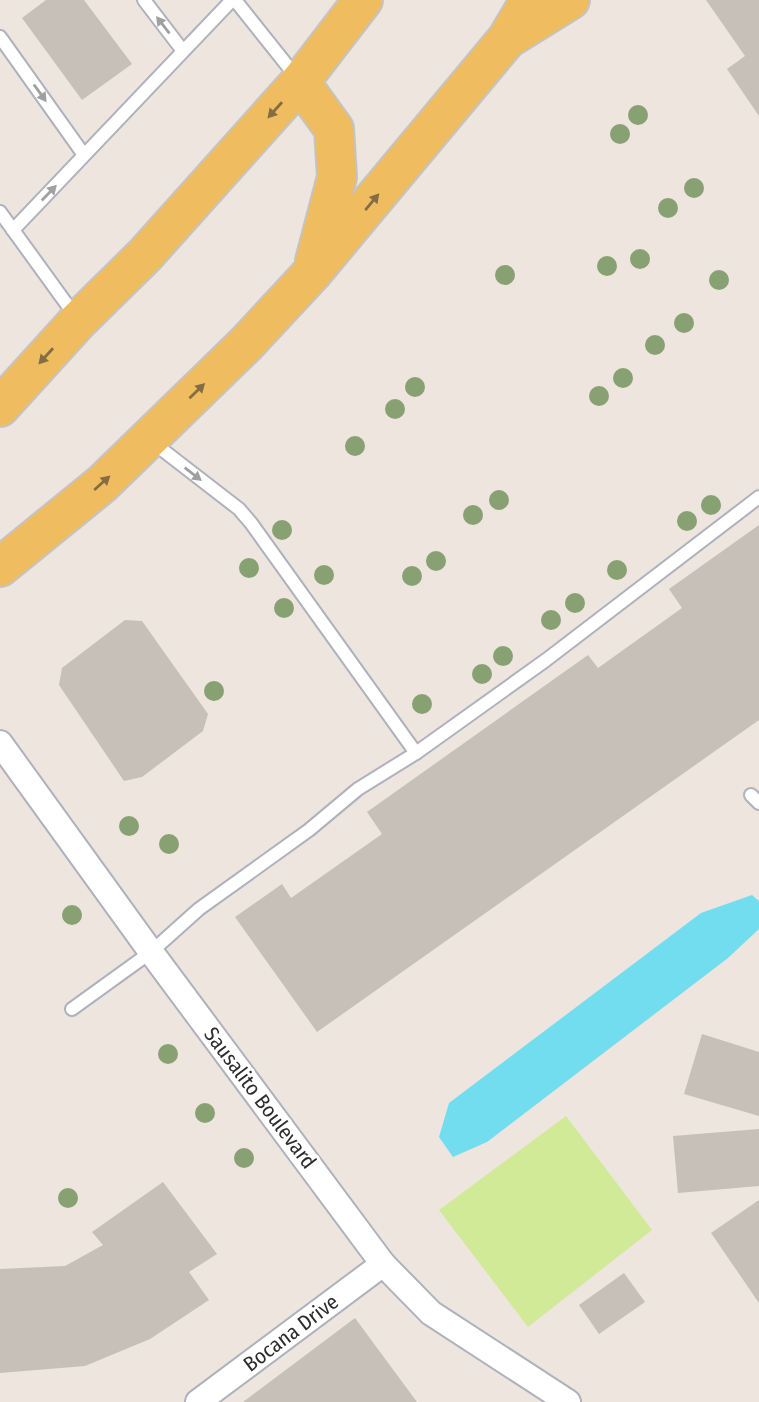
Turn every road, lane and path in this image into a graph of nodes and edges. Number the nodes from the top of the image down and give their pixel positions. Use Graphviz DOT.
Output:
graph roads {
  1 [pos="144,0"];
  2 [pos="233,0"];
  3 [pos="363,0"];
  4 [pos="530,0"];
  5 [pos="570,0"];
  6 [pos="0,37"];
  7 [pos="507,39"];
  8 [pos="183,51"];
  9 [pos="300,82"];
  10 [pos="84,155"];
  11 [pos="0,212"];
  12 [pos="13,230"];
  13 [pos="312,273"];
  14 [pos="78,321"];
  15 [pos="0,407"];
  16 [pos="148,439"];
  17 [pos="759,497"];
  18 [pos="0,566"];
  19 [pos="0,744"];
  20 [pos="416,753"];
  21 [pos="151,952"];
  22 [pos="72,1009"];
  23 [pos="383,1264"];
  24 [pos="198,1402"];
  25 [pos="568,1402"];
  8 -- 1 [label="lane, one-way"];
  2 -- 8 [label="lane"];
  2 -- 9 [label="lane"];
  3 -- 9 [label="main road"];
  4 -- 7 [label="main road"];
  5 -- 7 [label="main road"];
  6 -- 10 [label="lane, one-way"];
  13 -- 7 [label="main road, one-way"];
  8 -- 10 [label="lane"];
  9 -- 13 [label="main road"];
  9 -- 14 [label="main road, one-way"];
  12 -- 10 [label="lane, one-way"];
  11 -- 12 [label="lane"];
  12 -- 14 [label="lane"];
  16 -- 13 [label="main road, one-way"];
  14 -- 15 [label="main road, one-way"];
  18 -- 16 [label="main road, one-way"];
  16 -- 20 [label="lane, one-way"];
  17 -- 20 [label="lane"];
  19 -- 21 [label="street, Sausalito Boulevard"];
  20 -- 21 [label="lane"];
  21 -- 22 [label="lane"];
  21 -- 23 [label="street, Sausalito Boulevard"];
  23 -- 24 [label="street, Bocana Drive"];
  23 -- 25 [label="street, Sausalito Boulevard"];
}
